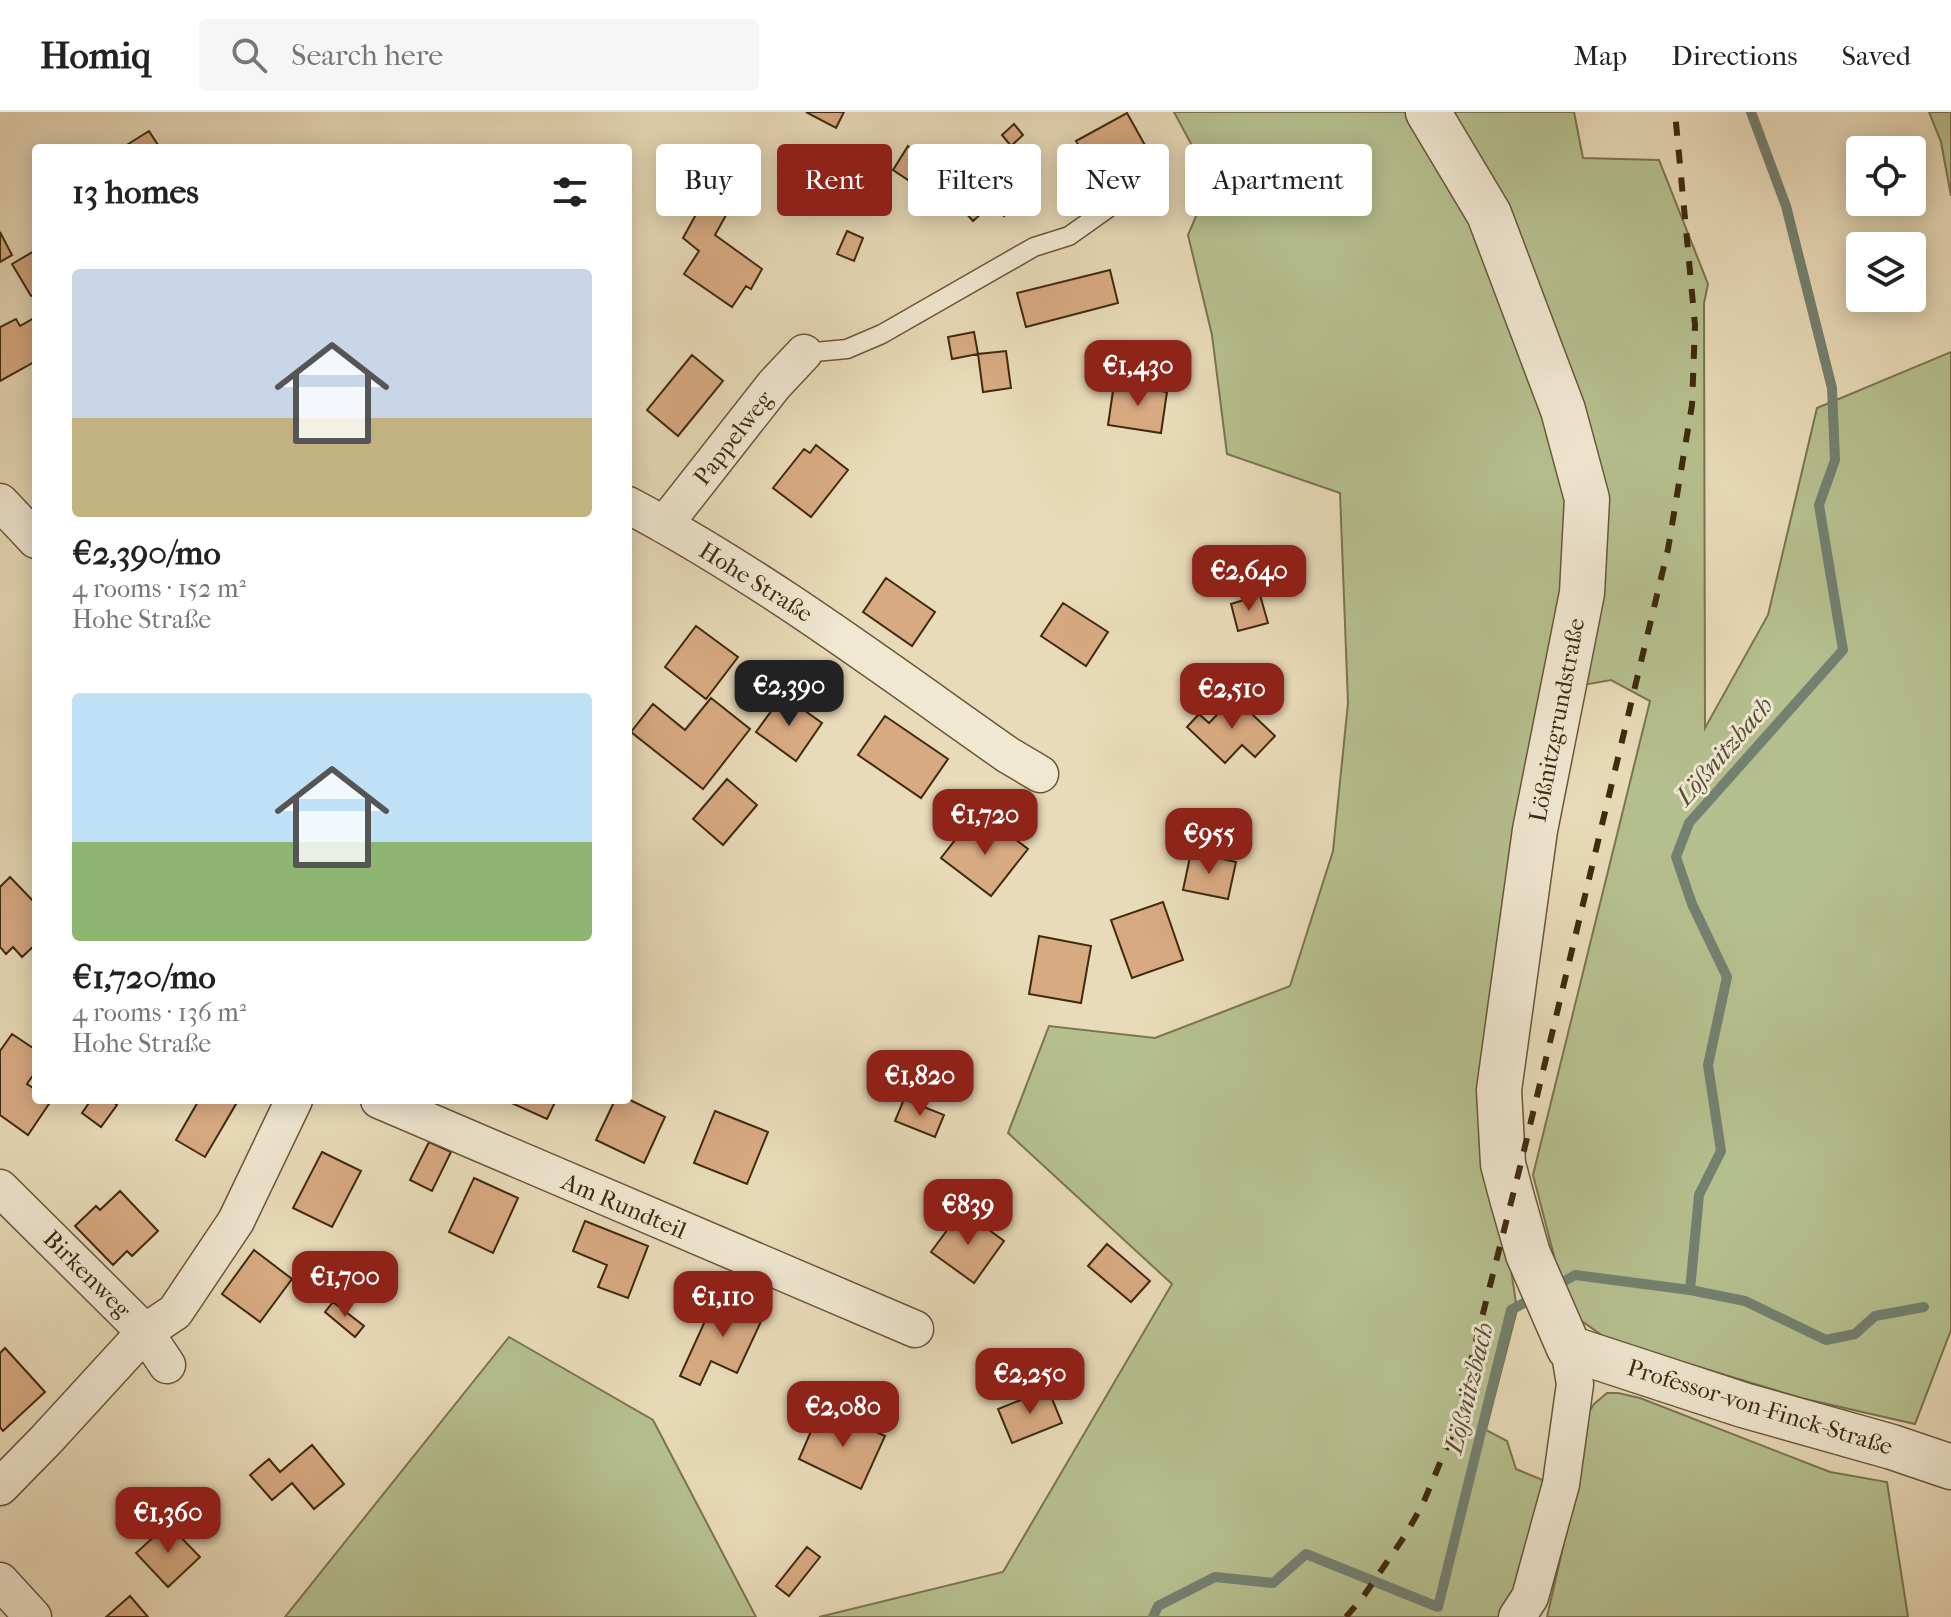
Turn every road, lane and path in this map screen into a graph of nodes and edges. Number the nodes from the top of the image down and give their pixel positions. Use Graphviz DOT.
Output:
graph roads {
  1 [pos="1428,112"];
  2 [pos="1097,216"];
  3 [pos="804,353"];
  4 [pos="0,502"];
  5 [pos="632,507"];
  6 [pos="664,525"];
  7 [pos="32,536"];
  8 [pos="1040,774"];
  9 [pos="292,1104"];
  10 [pos="388,1104"];
  11 [pos="0,1188"];
  12 [pos="915,1329"];
  13 [pos="145,1332"];
  14 [pos="1569,1348"];
  15 [pos="167,1365"];
  16 [pos="1951,1467"];
  17 [pos="0,1487"];
  18 [pos="0,1581"];
  19 [pos="33,1617"];
  20 [pos="1517,1617"];
  1 -- 14 [label="street, Lößnitzgrundstraße"];
  2 -- 3 [label="lane"];
  3 -- 6 [label="street, Pappelweg"];
  4 -- 7 [label="street"];
  5 -- 6 [label="street, Hohe Straße"];
  6 -- 8 [label="street, Hohe Straße"];
  9 -- 13 [label="street"];
  10 -- 12 [label="street, Am Rundteil"];
  11 -- 13 [label="street, Birkenweg"];
  13 -- 15 [label="street, Birkenweg"];
  13 -- 17 [label="street"];
  14 -- 16 [label="street, Professor-von-Finck-Straße"];
  14 -- 20 [label="street"];
  18 -- 19 [label="street"];
}
